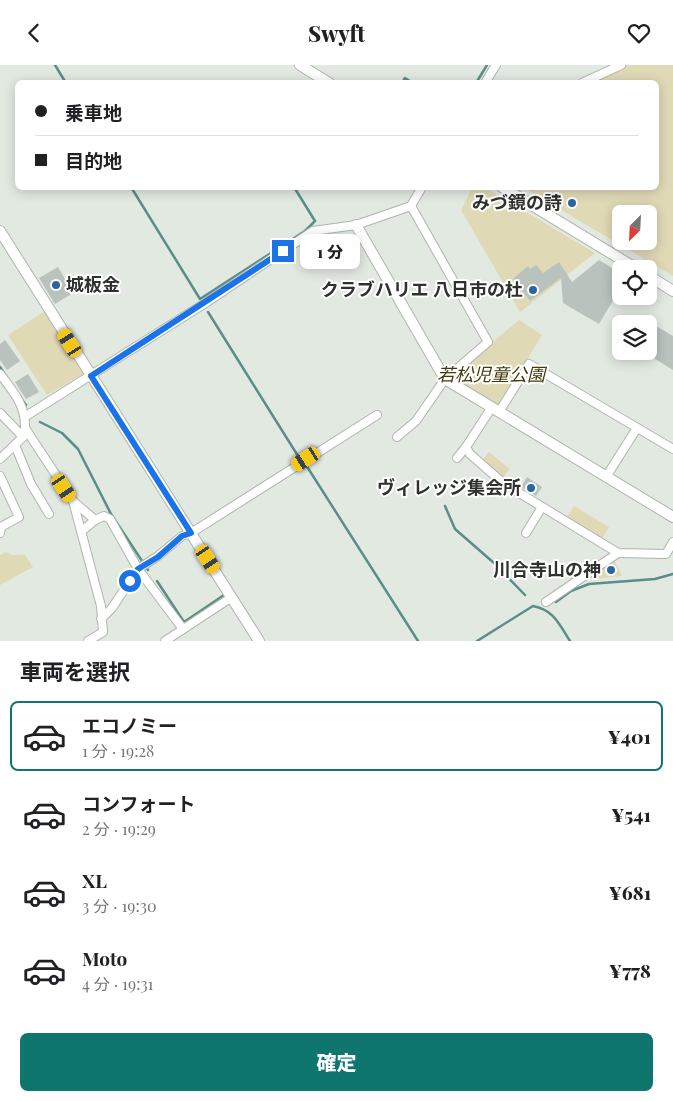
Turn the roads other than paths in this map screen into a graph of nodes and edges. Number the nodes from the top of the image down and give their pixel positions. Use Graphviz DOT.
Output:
graph roads {
  1 [pos="300,65"];
  2 [pos="496,65"];
  3 [pos="621,65"];
  4 [pos="323,80"];
  5 [pos="487,80"];
  6 [pos="588,80"];
  7 [pos="420,190"];
  8 [pos="507,190"];
  9 [pos="411,206"];
  10 [pos="356,225"];
  11 [pos="0,231"];
  12 [pos="622,260"];
  13 [pos="657,281"];
  14 [pos="673,291"];
  15 [pos="0,374"];
  16 [pos="91,376"];
  17 [pos="445,379"];
  18 [pos="496,410"];
  19 [pos="0,413"];
  20 [pos="377,415"];
  21 [pos="26,416"];
  22 [pos="637,427"];
  23 [pos="25,428"];
  24 [pos="23,437"];
  25 [pos="397,437"];
  26 [pos="15,445"];
  27 [pos="466,447"];
  28 [pos="673,449"];
  29 [pos="457,458"];
  30 [pos="0,459"];
  31 [pos="0,476"];
  32 [pos="606,477"];
  33 [pos="73,501"];
  34 [pos="542,507"];
  35 [pos="49,514"];
  36 [pos="673,517"];
  37 [pos="94,520"];
  38 [pos="82,531"];
  39 [pos="0,533"];
  40 [pos="191,533"];
  41 [pos="526,533"];
  42 [pos="673,542"];
  43 [pos="618,553"];
  44 [pos="138,569"];
  45 [pos="232,597"];
  46 [pos="546,602"];
  47 [pos="101,619"];
  48 [pos="183,629"];
  49 [pos="103,632"];
  50 [pos="88,641"];
  51 [pos="107,641"];
  52 [pos="165,641"];
  53 [pos="259,641"];
  1 -- 4 [label="street"];
  2 -- 5 [label="street"];
  3 -- 6 [label="street"];
  7 -- 9 [label="street"];
  8 -- 12 [label="street"];
  9 -- 10 [label="street"];
  9 -- 17 [label="street"];
  10 -- 16 [label="street"];
  10 -- 17 [label="street"];
  11 -- 16 [label="street"];
  13 -- 14 [label="street"];
  15 -- 21 [label="street"];
  16 -- 21 [label="street"];
  16 -- 40 [label="street"];
  17 -- 18 [label="street"];
  17 -- 25 [label="street"];
  18 -- 22 [label="street"];
  18 -- 27 [label="street"];
  18 -- 32 [label="street"];
  19 -- 24 [label="street"];
  20 -- 40 [label="street"];
  21 -- 23 [label="street"];
  22 -- 28 [label="street"];
  22 -- 32 [label="street"];
  23 -- 24 [label="street"];
  23 -- 33 [label="street"];
  24 -- 26 [label="street"];
  26 -- 30 [label="street"];
  26 -- 35 [label="street"];
  27 -- 29 [label="street"];
  27 -- 34 [label="street"];
  31 -- 39 [label="street"];
  32 -- 36 [label="street"];
  33 -- 37 [label="street"];
  33 -- 38 [label="street"];
  34 -- 41 [label="street"];
  34 -- 43 [label="street"];
  37 -- 38 [label="street"];
  37 -- 44 [label="street"];
  38 -- 47 [label="street"];
  40 -- 44 [label="street"];
  40 -- 45 [label="street"];
  42 -- 43 [label="street"];
  43 -- 46 [label="street"];
  44 -- 47 [label="street"];
  44 -- 48 [label="street"];
  45 -- 48 [label="street"];
  45 -- 53 [label="street"];
  47 -- 49 [label="street"];
  48 -- 52 [label="street"];
  49 -- 50 [label="street"];
  49 -- 51 [label="street"];
}
